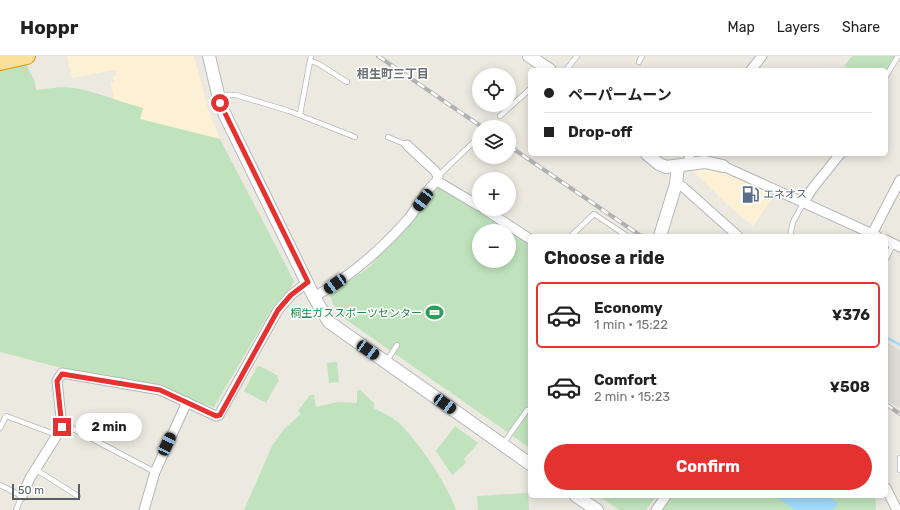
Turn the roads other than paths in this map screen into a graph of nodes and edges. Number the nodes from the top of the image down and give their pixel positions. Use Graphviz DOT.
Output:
graph roads {
  1 [pos="27,56"];
  2 [pos="209,56"];
  3 [pos="529,56"];
  4 [pos="577,56"];
  5 [pos="642,56"];
  6 [pos="762,56"];
  7 [pos="898,56"];
  8 [pos="8,59"];
  9 [pos="311,59"];
  10 [pos="639,62"];
  11 [pos="547,68"];
  12 [pos="568,68"];
  13 [pos="753,68"];
  14 [pos="888,73"];
  15 [pos="347,82"];
  16 [pos="528,91"];
  17 [pos="218,95"];
  18 [pos="300,114"];
  19 [pos="500,116"];
  20 [pos="355,137"];
  21 [pos="388,137"];
  22 [pos="472,144"];
  23 [pos="407,145"];
  24 [pos="650,156"];
  25 [pos="838,156"];
  26 [pos="685,162"];
  27 [pos="723,166"];
  28 [pos="438,178"];
  29 [pos="900,180"];
  30 [pos="676,184"];
  31 [pos="472,201"];
  32 [pos="804,202"];
  33 [pos="495,216"];
  34 [pos="573,234"];
  35 [pos="624,234"];
  36 [pos="661,234"];
  37 [pos="736,234"];
  38 [pos="790,234"];
  39 [pos="871,234"];
  40 [pos="528,238"];
  41 [pos="893,244"];
  42 [pos="888,255"];
  43 [pos="308,282"];
  44 [pos="314,297"];
  45 [pos="397,345"];
  46 [pos="386,362"];
  47 [pos="187,402"];
  48 [pos="527,410"];
  49 [pos="62,423"];
  50 [pos="0,428"];
  51 [pos="58,435"];
  52 [pos="502,445"];
  53 [pos="900,458"];
  54 [pos="528,463"];
  55 [pos="36,470"];
  56 [pos="900,470"];
  57 [pos="154,472"];
  58 [pos="0,485"];
  59 [pos="888,492"];
  60 [pos="22,496"];
  61 [pos="78,496"];
  62 [pos="579,498"];
  63 [pos="665,498"];
  64 [pos="16,510"];
  65 [pos="144,510"];
  66 [pos="597,510"];
  67 [pos="656,510"];
  68 [pos="898,510"];
  1 -- 8 [label="highway"];
  2 -- 17 [label="street"];
  3 -- 11 [label="street"];
  4 -- 12 [label="lane"];
  5 -- 10 [label="lane"];
  6 -- 13 [label="street"];
  7 -- 14 [label="lane"];
  9 -- 15 [label="lane"];
  9 -- 18 [label="lane"];
  16 -- 19 [label="lane"];
  17 -- 18 [label="lane"];
  17 -- 43 [label="street"];
  18 -- 20 [label="lane"];
  21 -- 23 [label="lane"];
  22 -- 28 [label="lane"];
  23 -- 28 [label="street"];
  24 -- 26 [label="street"];
  25 -- 32 [label="street"];
  26 -- 27 [label="street"];
  26 -- 30 [label="street"];
  27 -- 32 [label="street"];
  28 -- 31 [label="street"];
  28 -- 44 [label="street"];
  29 -- 39 [label="street"];
  30 -- 36 [label="street"];
  30 -- 37 [label="street"];
  32 -- 38 [label="lane"];
  32 -- 39 [label="street"];
  33 -- 40 [label="street"];
  34 -- 35 [label="lane"];
  41 -- 42 [label="lane"];
  43 -- 44 [label="street"];
  43 -- 47 [label="street"];
  44 -- 46 [label="street"];
  45 -- 46 [label="lane"];
  46 -- 52 [label="street"];
  47 -- 49 [label="street"];
  47 -- 57 [label="street"];
  48 -- 52 [label="lane"];
  49 -- 51 [label="street"];
  49 -- 57 [label="lane"];
  50 -- 51 [label="lane"];
  51 -- 55 [label="street"];
  52 -- 54 [label="street"];
  53 -- 56 [label="lane"];
  55 -- 60 [label="street"];
  55 -- 61 [label="lane"];
  57 -- 65 [label="street"];
  58 -- 60 [label="lane"];
  59 -- 68 [label="street"];
  60 -- 64 [label="lane"];
  62 -- 66 [label="street"];
  63 -- 67 [label="street"];
}
